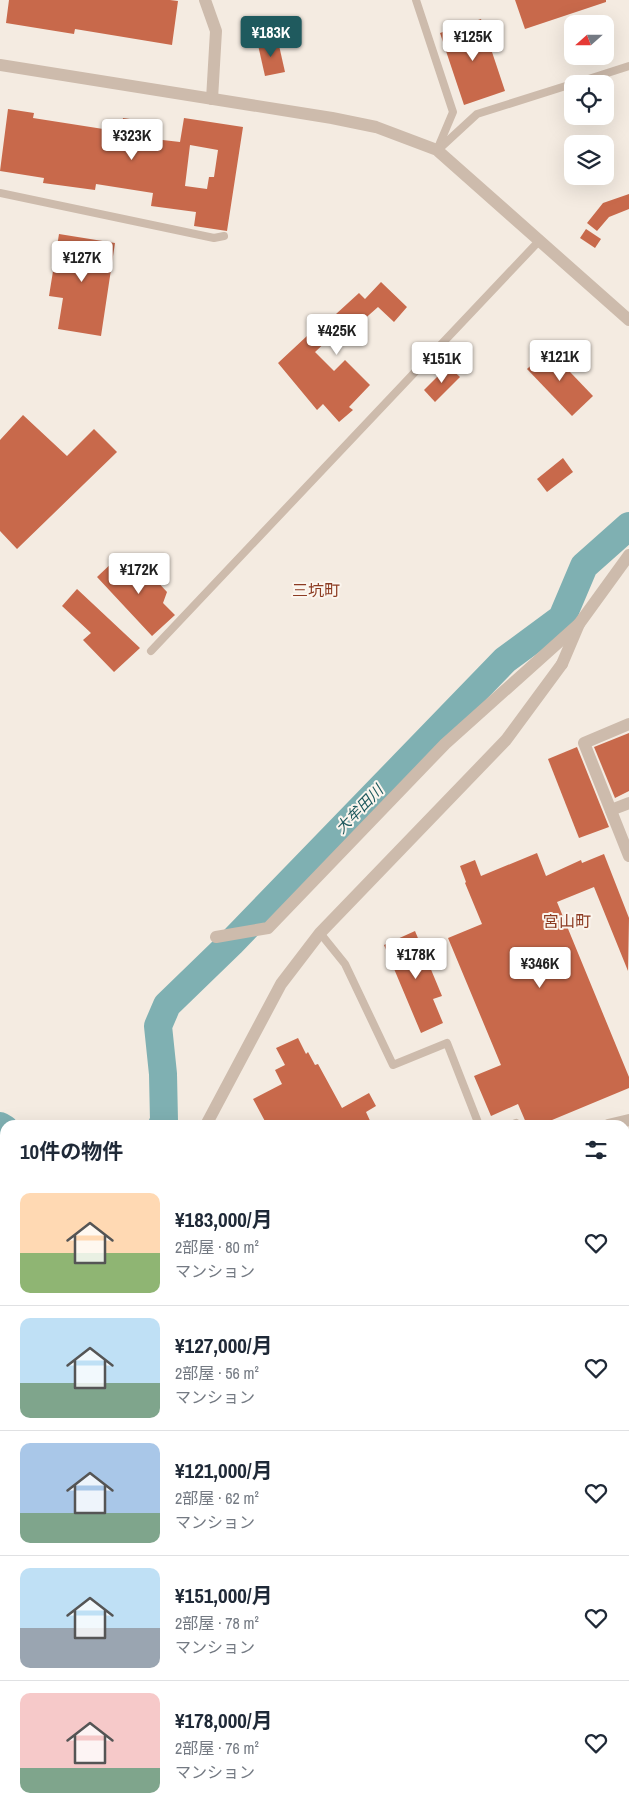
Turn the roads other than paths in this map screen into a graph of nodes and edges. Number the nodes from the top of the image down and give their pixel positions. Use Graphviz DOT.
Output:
graph roads {
  1 [pos="205,0"];
  2 [pos="416,0"];
  3 [pos="0,65"];
  4 [pos="629,66"];
  5 [pos="601,75"];
  6 [pos="564,87"];
  7 [pos="212,99"];
  8 [pos="437,150"];
  9 [pos="0,194"];
  10 [pos="224,236"];
  11 [pos="539,241"];
  12 [pos="629,320"];
  13 [pos="629,555"];
  14 [pos="579,624"];
  15 [pos="151,651"];
  16 [pos="629,724"];
  17 [pos="629,802"];
  18 [pos="610,810"];
  19 [pos="629,856"];
  20 [pos="320,933"];
  21 [pos="216,937"];
  22 [pos="209,1120"];
  23 [pos="477,1120"];
  1 -- 7 [label="street"];
  2 -- 8 [label="lane"];
  3 -- 7 [label="street"];
  4 -- 5 [label="lane"];
  6 -- 8 [label="lane"];
  7 -- 8 [label="street"];
  8 -- 11 [label="street"];
  9 -- 10 [label="lane"];
  11 -- 12 [label="street"];
  11 -- 15 [label="lane"];
  13 -- 14 [label="street"];
  14 -- 20 [label="street"];
  14 -- 21 [label="street"];
  16 -- 18 [label="street"];
  17 -- 18 [label="street"];
  18 -- 19 [label="street"];
  20 -- 22 [label="street"];
  20 -- 23 [label="lane"];
}
